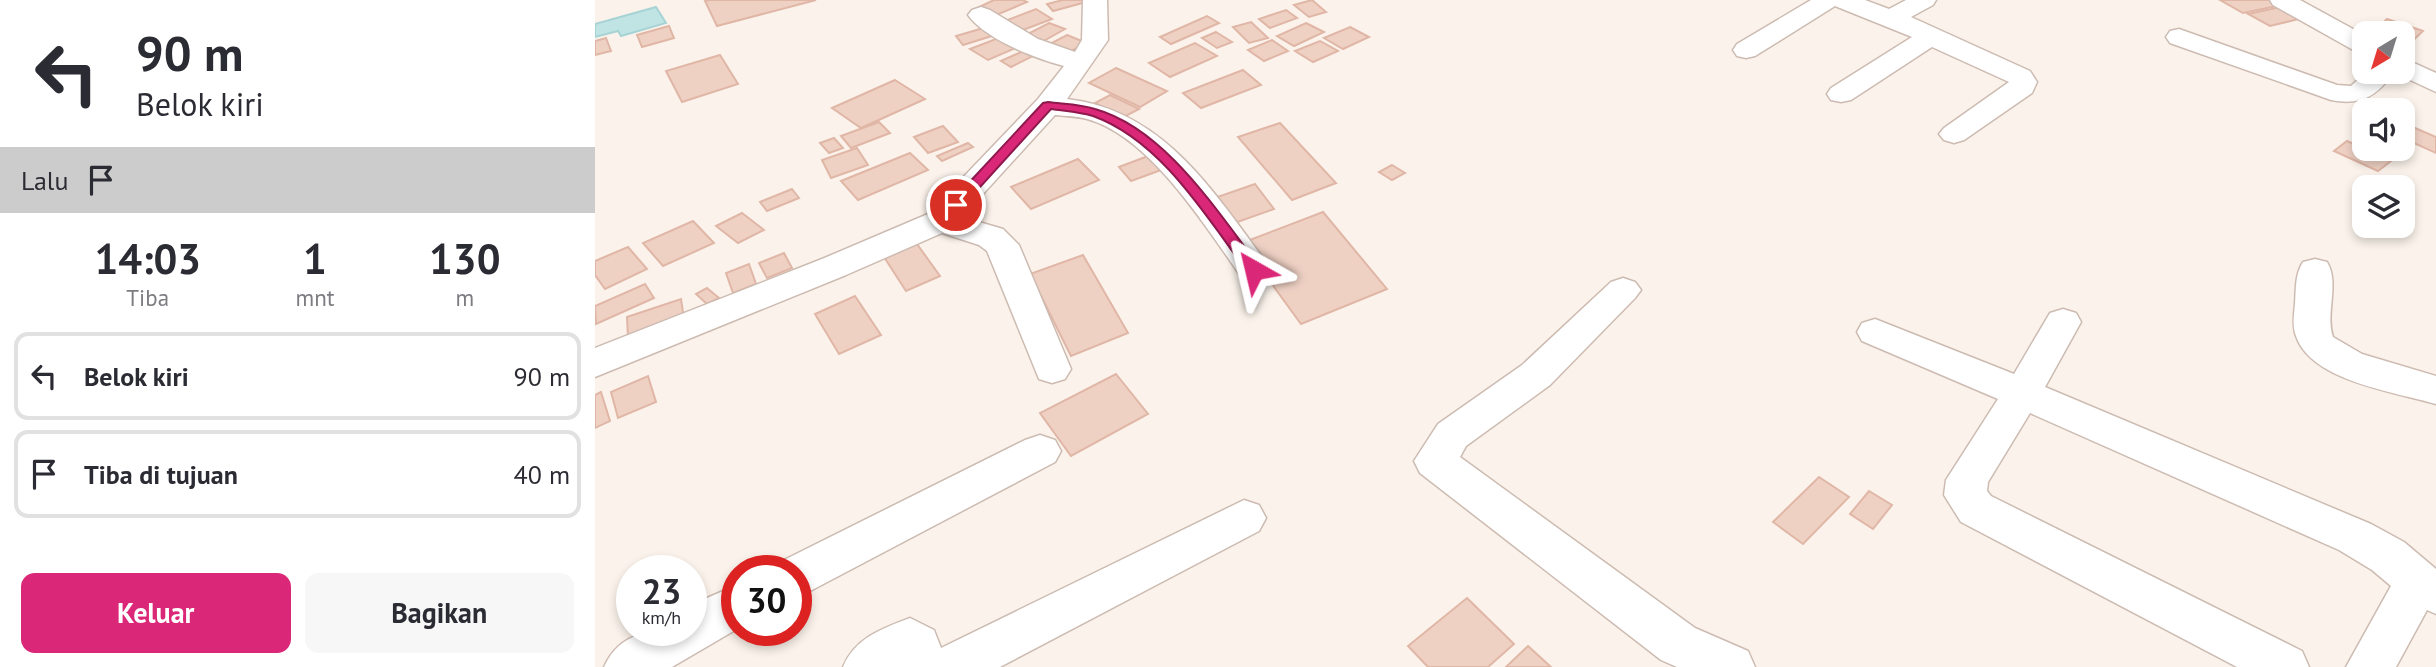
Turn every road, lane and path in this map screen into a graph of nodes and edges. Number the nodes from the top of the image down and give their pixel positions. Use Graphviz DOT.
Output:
graph roads {
  1 [pos="1095,0"];
  2 [pos="1829,0"];
  3 [pos="1842,0"];
  4 [pos="1924,0"];
  5 [pos="2282,0"];
  6 [pos="981,15"];
  7 [pos="1891,18"];
  8 [pos="1931,36"];
  9 [pos="2179,37"];
  10 [pos="2352,38"];
  11 [pos="1746,50"];
  12 [pos="1082,61"];
  13 [pos="2415,73"];
  14 [pos="2370,84"];
  15 [pos="2436,84"];
  16 [pos="1841,94"];
  17 [pos="1048,105"];
  18 [pos="1954,134"];
  19 [pos="940,221"];
  20 [pos="1254,270"];
  21 [pos="2315,270"];
  22 [pos="1623,290"];
  23 [pos="2063,322"];
  24 [pos="1875,332"];
  25 [pos="595,363"];
  26 [pos="1052,369"];
  27 [pos="2436,390"];
  28 [pos="2022,393"];
  29 [pos="1040,451"];
  30 [pos="1244,518"];
  31 [pos="812,568"];
  32 [pos="2427,588"];
  33 [pos="663,646"];
  34 [pos="628,667"];
  35 [pos="867,667"];
  36 [pos="919,667"];
  37 [pos="952,667"];
  38 [pos="1731,667"];
  39 [pos="2285,667"];
  40 [pos="2371,667"];
  1 -- 12 [label="street"];
  2 -- 11 [label="street"];
  3 -- 7 [label="street"];
  4 -- 7 [label="street"];
  5 -- 10 [label="street"];
  6 -- 12 [label="street"];
  7 -- 8 [label="street"];
  8 -- 16 [label="street"];
  8 -- 18 [label="street"];
  9 -- 14 [label="street"];
  12 -- 17 [label="street"];
  13 -- 15 [label="street"];
  17 -- 19 [label="street"];
  17 -- 20 [label="street"];
  19 -- 25 [label="street"];
  19 -- 26 [label="street"];
  21 -- 27 [label="street"];
  22 -- 38 [label="street"];
  23 -- 28 [label="street"];
  24 -- 28 [label="street"];
  28 -- 32 [label="street"];
  28 -- 39 [label="street"];
  29 -- 31 [label="street"];
  30 -- 37 [label="street"];
  32 -- 40 [label="street"];
  33 -- 34 [label="street"];
  35 -- 36 [label="street"];
}
